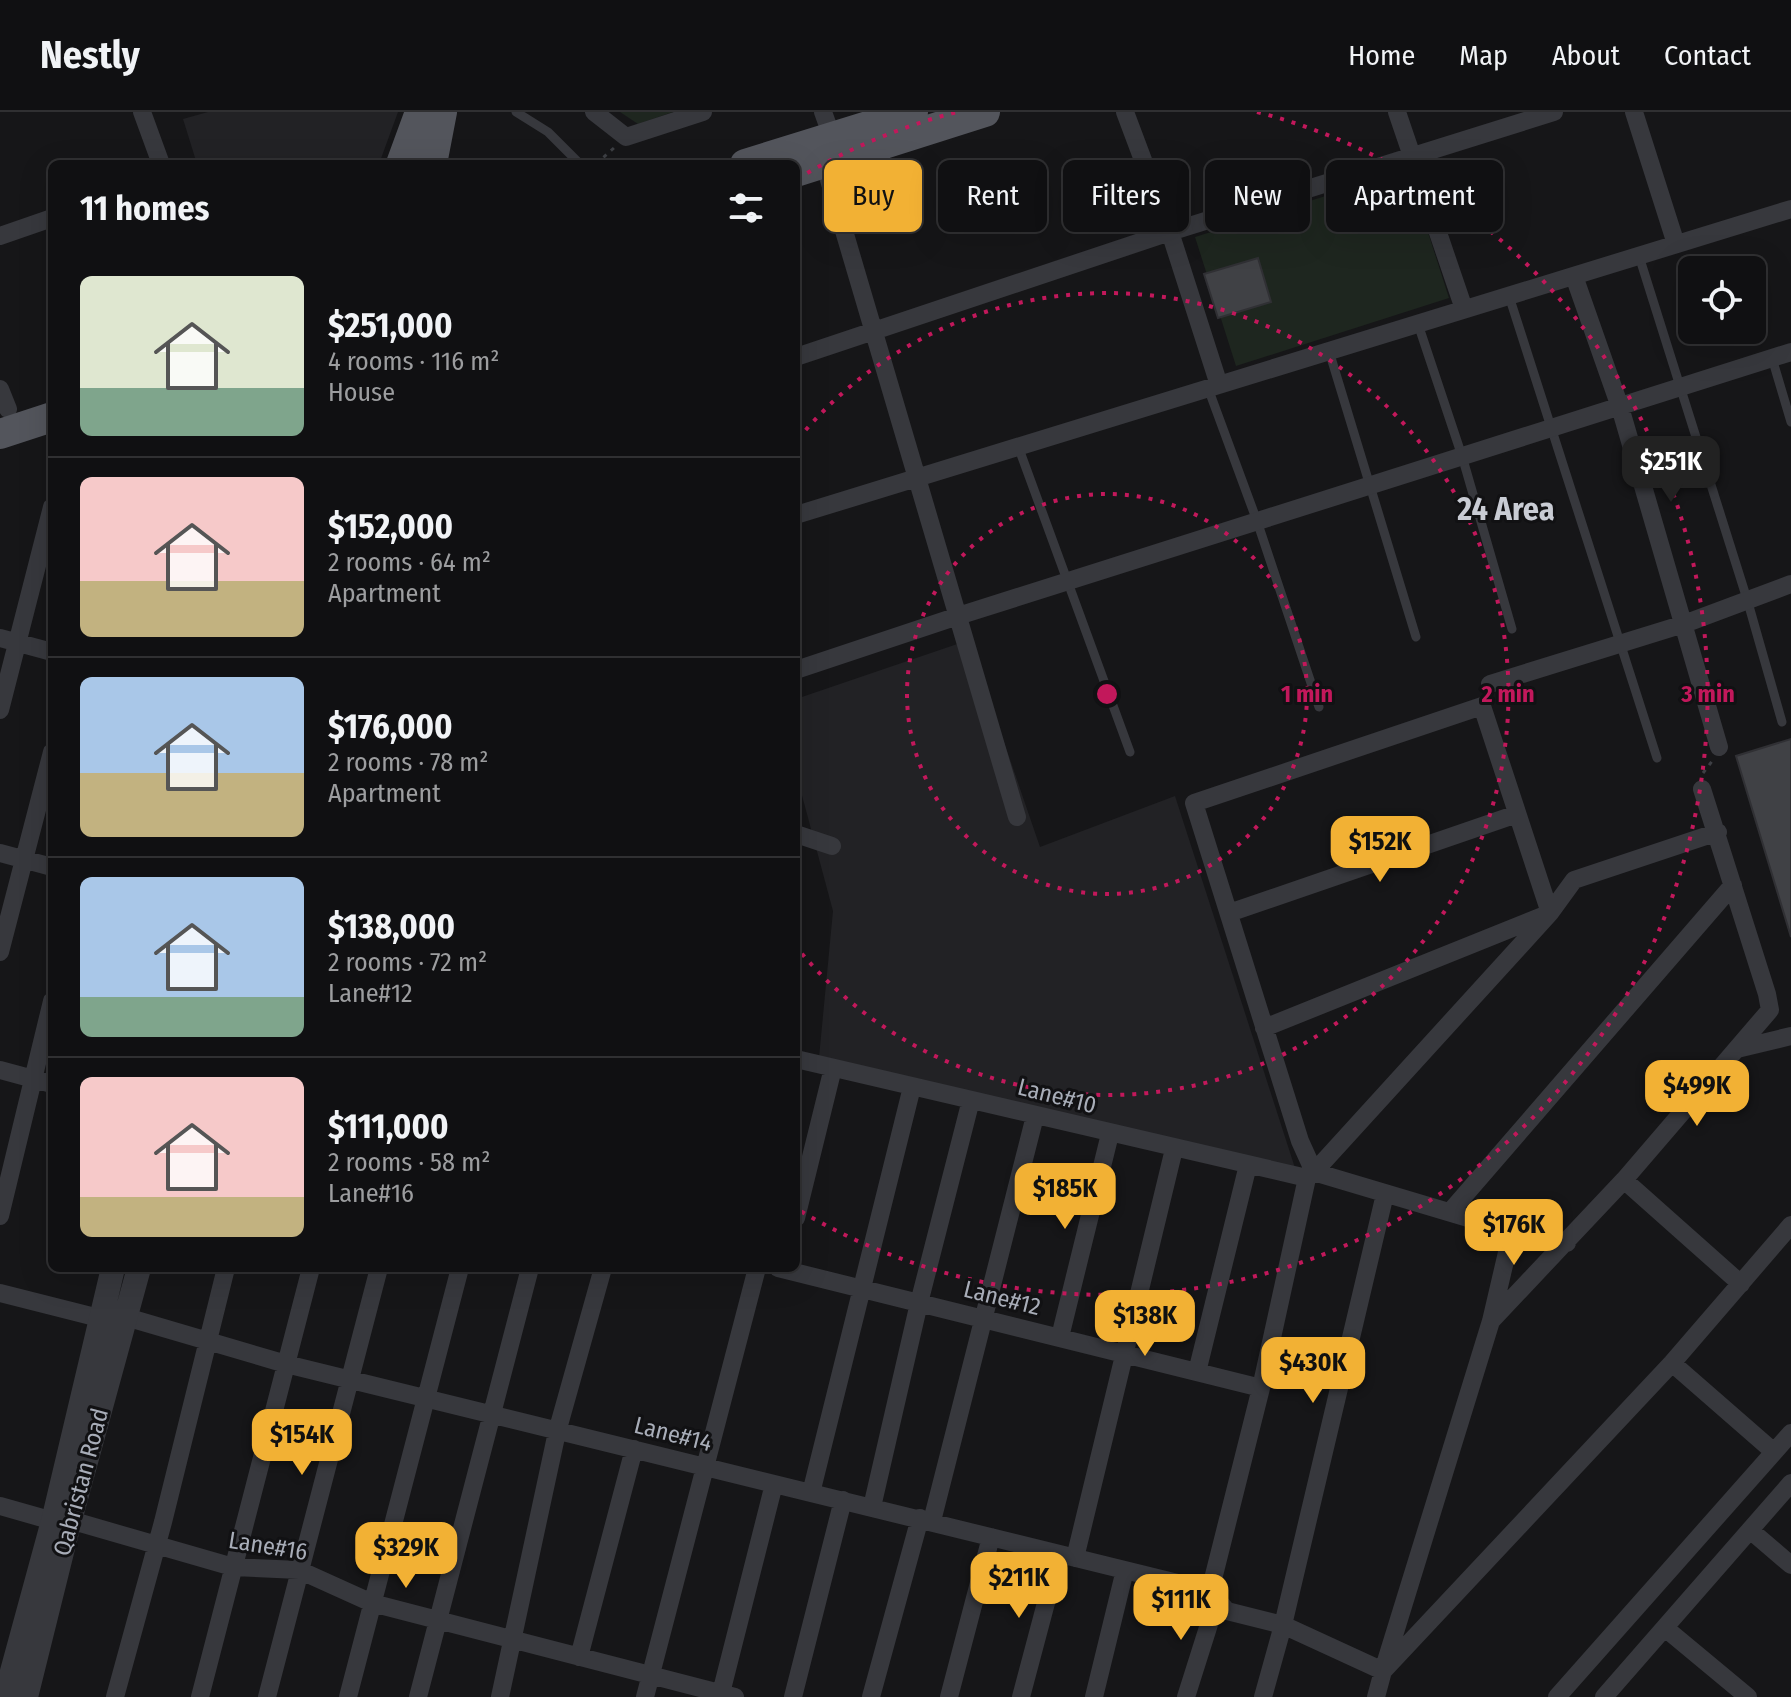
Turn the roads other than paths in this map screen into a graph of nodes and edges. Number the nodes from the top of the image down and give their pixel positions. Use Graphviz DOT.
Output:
graph roads {
  1 [pos="142,112"];
  2 [pos="516,112"];
  3 [pos="594,112"];
  4 [pos="703,112"];
  5 [pos="985,112"];
  6 [pos="1125,112"];
  7 [pos="1397,112"];
  8 [pos="1554,112"];
  9 [pos="1634,112"];
  10 [pos="910,113"];
  11 [pos="430,116"];
  12 [pos="819,146"];
  13 [pos="1411,156"];
  14 [pos="160,160"];
  15 [pos="403,160"];
  16 [pos="432,160"];
  17 [pos="576,160"];
  18 [pos="761,160"];
  19 [pos="1143,160"];
  20 [pos="1791,209"];
  21 [pos="48,219"];
  22 [pos="1189,226"];
  23 [pos="1170,232"];
  24 [pos="0,236"];
  25 [pos="1676,244"];
  26 [pos="1639,256"];
  27 [pos="1574,276"];
  28 [pos="1509,296"];
  29 [pos="1464,309"];
  30 [pos="1418,324"];
  31 [pos="874,330"];
  32 [pos="1329,351"];
  33 [pos="1791,352"];
  34 [pos="800,356"];
  35 [pos="1772,358"];
  36 [pos="1213,386"];
  37 [pos="1680,387"];
  38 [pos="48,397"];
  39 [pos="1620,407"];
  40 [pos="2,411"];
  41 [pos="48,417"];
  42 [pos="1791,422"];
  43 [pos="1552,428"];
  44 [pos="1018,446"];
  45 [pos="1462,456"];
  46 [pos="917,477"];
  47 [pos="1370,486"];
  48 [pos="800,514"];
  49 [pos="48,519"];
  50 [pos="1257,521"];
  51 [pos="1066,582"];
  52 [pos="1791,584"];
  53 [pos="1747,599"];
  54 [pos="958,616"];
  55 [pos="1684,624"];
  56 [pos="1512,629"];
  57 [pos="1416,637"];
  58 [pos="9,641"];
  59 [pos="1622,643"];
  60 [pos="48,651"];
  61 [pos="800,669"];
  62 [pos="1490,684"];
  63 [pos="1319,707"];
  64 [pos="0,710"];
  65 [pos="1782,722"];
  66 [pos="1719,747"];
  67 [pos="1130,752"];
  68 [pos="1657,758"];
  69 [pos="48,768"];
  70 [pos="1702,789"];
  71 [pos="1517,814"];
  72 [pos="1017,817"];
  73 [pos="1718,832"];
  74 [pos="800,840"];
  75 [pos="832,846"];
  76 [pos="0,853"];
  77 [pos="25,860"];
  78 [pos="48,866"];
  79 [pos="1733,885"];
  80 [pos="1229,913"];
  81 [pos="1550,913"];
  82 [pos="0,952"];
  83 [pos="1770,1010"];
  84 [pos="48,1016"];
  85 [pos="1264,1028"];
  86 [pos="1785,1037"];
  87 [pos="1737,1049"];
  88 [pos="800,1060"];
  89 [pos="833,1068"];
  90 [pos="0,1070"];
  91 [pos="32,1078"];
  92 [pos="48,1083"];
  93 [pos="912,1087"];
  94 [pos="971,1100"];
  95 [pos="1035,1116"];
  96 [pos="1110,1134"];
  97 [pos="1174,1149"];
  98 [pos="1248,1165"];
  99 [pos="1310,1175"];
  100 [pos="1624,1180"];
  101 [pos="1385,1194"];
  102 [pos="800,1202"];
  103 [pos="1450,1212"];
  104 [pos="0,1216"];
  105 [pos="1791,1225"];
  106 [pos="1512,1231"];
  107 [pos="1567,1243"];
  108 [pos="112,1272"];
  109 [pos="138,1272"];
  110 [pos="225,1272"];
  111 [pos="310,1272"];
  112 [pos="378,1272"];
  113 [pos="459,1272"];
  114 [pos="529,1272"];
  115 [pos="602,1272"];
  116 [pos="756,1272"];
  117 [pos="797,1272"];
  118 [pos="1741,1284"];
  119 [pos="862,1289"];
  120 [pos="0,1293"];
  121 [pos="919,1303"];
  122 [pos="126,1317"];
  123 [pos="99,1318"];
  124 [pos="982,1318"];
  125 [pos="1491,1321"];
  126 [pos="1060,1337"];
  127 [pos="207,1341"];
  128 [pos="1125,1353"];
  129 [pos="1672,1363"];
  130 [pos="286,1364"];
  131 [pos="1197,1372"];
  132 [pos="350,1379"];
  133 [pos="1261,1388"];
  134 [pos="426,1398"];
  135 [pos="491,1414"];
  136 [pos="557,1432"];
  137 [pos="1791,1433"];
  138 [pos="634,1449"];
  139 [pos="1774,1452"];
  140 [pos="705,1467"];
  141 [pos="1791,1483"];
  142 [pos="774,1484"];
  143 [pos="811,1493"];
  144 [pos="843,1500"];
  145 [pos="0,1506"];
  146 [pos="872,1507"];
  147 [pos="926,1519"];
  148 [pos="62,1521"];
  149 [pos="1750,1530"];
  150 [pos="991,1537"];
  151 [pos="156,1545"];
  152 [pos="1067,1556"];
  153 [pos="1791,1565"];
  154 [pos="233,1567"];
  155 [pos="299,1570"];
  156 [pos="1125,1570"];
  157 [pos="1213,1595"];
  158 [pos="372,1603"];
  159 [pos="438,1620"];
  160 [pos="1283,1625"];
  161 [pos="1665,1628"];
  162 [pos="514,1640"];
  163 [pos="579,1657"];
  164 [pos="1383,1671"];
  165 [pos="650,1675"];
  166 [pos="725,1696"];
  167 [pos="5,1697"];
  168 [pos="26,1697"];
  169 [pos="115,1697"];
  170 [pos="200,1697"];
  171 [pos="267,1697"];
  172 [pos="348,1697"];
  173 [pos="418,1697"];
  174 [pos="500,1697"];
  175 [pos="645,1697"];
  176 [pos="793,1697"];
  177 [pos="871,1697"];
  178 [pos="949,1697"];
  179 [pos="1021,1697"];
  180 [pos="1094,1697"];
  181 [pos="1186,1697"];
  182 [pos="1263,1697"];
  183 [pos="1376,1697"];
  184 [pos="1557,1697"];
  185 [pos="1604,1697"];
  186 [pos="1748,1697"];
  1 -- 14 [label="street"];
  2 -- 17 [label="lane"];
  3 -- 4 [label="street"];
  5 -- 12 [label="main road"];
  6 -- 19 [label="street"];
  7 -- 13 [label="street"];
  8 -- 13 [label="street"];
  9 -- 25 [label="street"];
  10 -- 12 [label="main road"];
  11 -- 15 [label="main road"];
  11 -- 16 [label="main road"];
  12 -- 18 [label="main road"];
  12 -- 31 [label="street"];
  13 -- 22 [label="street"];
  13 -- 29 [label="street"];
  20 -- 25 [label="street"];
  21 -- 24 [label="street"];
  23 -- 31 [label="street"];
  23 -- 36 [label="street"];
  25 -- 26 [label="street"];
  26 -- 27 [label="street"];
  26 -- 37 [label="lane"];
  27 -- 28 [label="street"];
  27 -- 39 [label="street"];
  28 -- 29 [label="street"];
  28 -- 43 [label="lane"];
  29 -- 30 [label="street"];
  30 -- 32 [label="street"];
  30 -- 45 [label="lane"];
  31 -- 34 [label="street"];
  31 -- 46 [label="street"];
  32 -- 36 [label="street"];
  32 -- 47 [label="lane"];
  33 -- 35 [label="street"];
  35 -- 37 [label="street"];
  35 -- 42 [label="lane"];
  36 -- 44 [label="street"];
  36 -- 50 [label="lane"];
  37 -- 39 [label="street"];
  37 -- 53 [label="lane"];
  38 -- 40 [label="main road"];
  39 -- 43 [label="street"];
  39 -- 55 [label="street"];
  40 -- 41 [label="main road"];
  43 -- 45 [label="street"];
  43 -- 59 [label="lane"];
  44 -- 46 [label="street"];
  44 -- 51 [label="lane"];
  45 -- 47 [label="street"];
  45 -- 56 [label="lane"];
  46 -- 48 [label="street"];
  46 -- 54 [label="street"];
  47 -- 50 [label="street"];
  47 -- 57 [label="lane"];
  49 -- 58 [label="street"];
  50 -- 51 [label="street"];
  50 -- 63 [label="lane"];
  51 -- 54 [label="street"];
  51 -- 67 [label="lane"];
  52 -- 53 [label="street"];
  53 -- 55 [label="street"];
  53 -- 65 [label="lane"];
  54 -- 61 [label="street"];
  54 -- 72 [label="street"];
  55 -- 59 [label="street"];
  55 -- 66 [label="street"];
  58 -- 60 [label="street"];
  58 -- 64 [label="street"];
  59 -- 62 [label="street"];
  59 -- 68 [label="lane"];
  69 -- 77 [label="street"];
  70 -- 73 [label="street"];
  71 -- 80 [label="street"];
  71 -- 80 [label="street"];
  71 -- 81 [label="street"];
  73 -- 79 [label="street"];
  73 -- 81 [label="street"];
  74 -- 75 [label="street"];
  76 -- 77 [label="street"];
  77 -- 78 [label="street"];
  77 -- 82 [label="street"];
  79 -- 83 [label="street"];
  79 -- 103 [label="street"];
  80 -- 85 [label="street"];
  81 -- 85 [label="street"];
  81 -- 99 [label="street"];
  83 -- 86 [label="street"];
  83 -- 87 [label="street"];
  84 -- 91 [label="street"];
  85 -- 99 [label="street"];
  86 -- 87 [label="street"];
  87 -- 100 [label="street"];
  88 -- 89 [label="street, Lane#10"];
  89 -- 93 [label="street, Lane#10"];
  89 -- 102 [label="street"];
  90 -- 91 [label="street"];
  91 -- 92 [label="street"];
  91 -- 104 [label="street"];
  93 -- 94 [label="street, Lane#10"];
  93 -- 119 [label="street"];
  94 -- 95 [label="street, Lane#10"];
  94 -- 121 [label="street"];
  95 -- 96 [label="street, Lane#10"];
  95 -- 124 [label="street"];
  96 -- 97 [label="street, Lane#10"];
  96 -- 126 [label="street"];
  97 -- 98 [label="street, Lane#10"];
  97 -- 128 [label="street"];
  98 -- 99 [label="street, Lane#10"];
  98 -- 131 [label="street"];
  99 -- 101 [label="street, Lane#10"];
  99 -- 133 [label="street"];
  100 -- 107 [label="street"];
  100 -- 118 [label="street"];
  101 -- 103 [label="street, Lane#10"];
  101 -- 160 [label="street"];
  103 -- 106 [label="street, Lane#10"];
  105 -- 118 [label="street"];
  106 -- 107 [label="street, Lane#10"];
  106 -- 125 [label="street"];
  107 -- 125 [label="street"];
  108 -- 123 [label="street, Qabristan Road"];
  109 -- 122 [label="street, Qabristan Road"];
  110 -- 127 [label="street"];
  111 -- 130 [label="street"];
  112 -- 132 [label="street"];
  113 -- 134 [label="street"];
  114 -- 135 [label="street"];
  115 -- 136 [label="street"];
  116 -- 140 [label="street"];
  117 -- 119 [label="street, Lane#12"];
  118 -- 129 [label="street"];
  119 -- 121 [label="street, Lane#12"];
  119 -- 143 [label="street"];
  120 -- 123 [label="street"];
  121 -- 124 [label="street, Lane#12"];
  121 -- 146 [label="street"];
  122 -- 127 [label="street, Lane#14"];
  122 -- 148 [label="street, Qabristan Road"];
  123 -- 148 [label="street, Qabristan Road"];
  124 -- 126 [label="street, Lane#12"];
  124 -- 147 [label="street"];
  125 -- 164 [label="street"];
  126 -- 128 [label="street, Lane#12"];
  127 -- 130 [label="street, Lane#14"];
  127 -- 151 [label="street"];
  128 -- 131 [label="street, Lane#12"];
  128 -- 152 [label="street"];
  129 -- 139 [label="street"];
  129 -- 164 [label="street"];
  130 -- 132 [label="street, Lane#14"];
  130 -- 154 [label="street"];
  131 -- 133 [label="street, Lane#12"];
  132 -- 134 [label="street, Lane#14"];
  132 -- 155 [label="street"];
  133 -- 157 [label="street"];
  134 -- 135 [label="street, Lane#14"];
  134 -- 158 [label="street"];
  135 -- 136 [label="street, Lane#14"];
  135 -- 159 [label="street"];
  136 -- 138 [label="street, Lane#14"];
  136 -- 162 [label="street"];
  137 -- 139 [label="street"];
  138 -- 140 [label="street, Lane#14"];
  138 -- 163 [label="street"];
  139 -- 184 [label="street"];
  140 -- 142 [label="street, Lane#14"];
  140 -- 165 [label="street"];
  141 -- 149 [label="street"];
  142 -- 143 [label="street, Lane#14"];
  142 -- 166 [label="street"];
  143 -- 144 [label="street, Lane#14"];
  144 -- 146 [label="street, Lane#14"];
  144 -- 176 [label="street"];
  145 -- 148 [label="street, Lane#16"];
  146 -- 147 [label="street, Lane#14"];
  147 -- 150 [label="street, Lane#14"];
  147 -- 177 [label="street"];
  148 -- 151 [label="street, Lane#16"];
  148 -- 167 [label="street, Qabristan Road"];
  148 -- 168 [label="street, Qabristan Road"];
  149 -- 153 [label="street"];
  149 -- 161 [label="street"];
  150 -- 152 [label="street, Lane#14"];
  150 -- 178 [label="street"];
  151 -- 154 [label="street, Lane#16"];
  151 -- 169 [label="street"];
  152 -- 156 [label="street, Lane#14"];
  152 -- 179 [label="street"];
  154 -- 155 [label="street, Lane#16"];
  154 -- 170 [label="street"];
  155 -- 158 [label="street, Lane#16"];
  155 -- 171 [label="street"];
  156 -- 157 [label="street, Lane#14"];
  156 -- 180 [label="street"];
  157 -- 160 [label="street, Lane#14"];
  157 -- 181 [label="street"];
  158 -- 159 [label="street, Lane#16"];
  158 -- 172 [label="street"];
  159 -- 162 [label="street, Lane#16"];
  159 -- 173 [label="street"];
  160 -- 164 [label="street, Lane#14"];
  160 -- 182 [label="street"];
  161 -- 185 [label="street"];
  161 -- 186 [label="street"];
  162 -- 163 [label="street, Lane#16"];
  162 -- 174 [label="street"];
  163 -- 165 [label="street, Lane#16"];
  164 -- 183 [label="street"];
  165 -- 166 [label="street, Lane#16"];
  165 -- 175 [label="street"];
}
